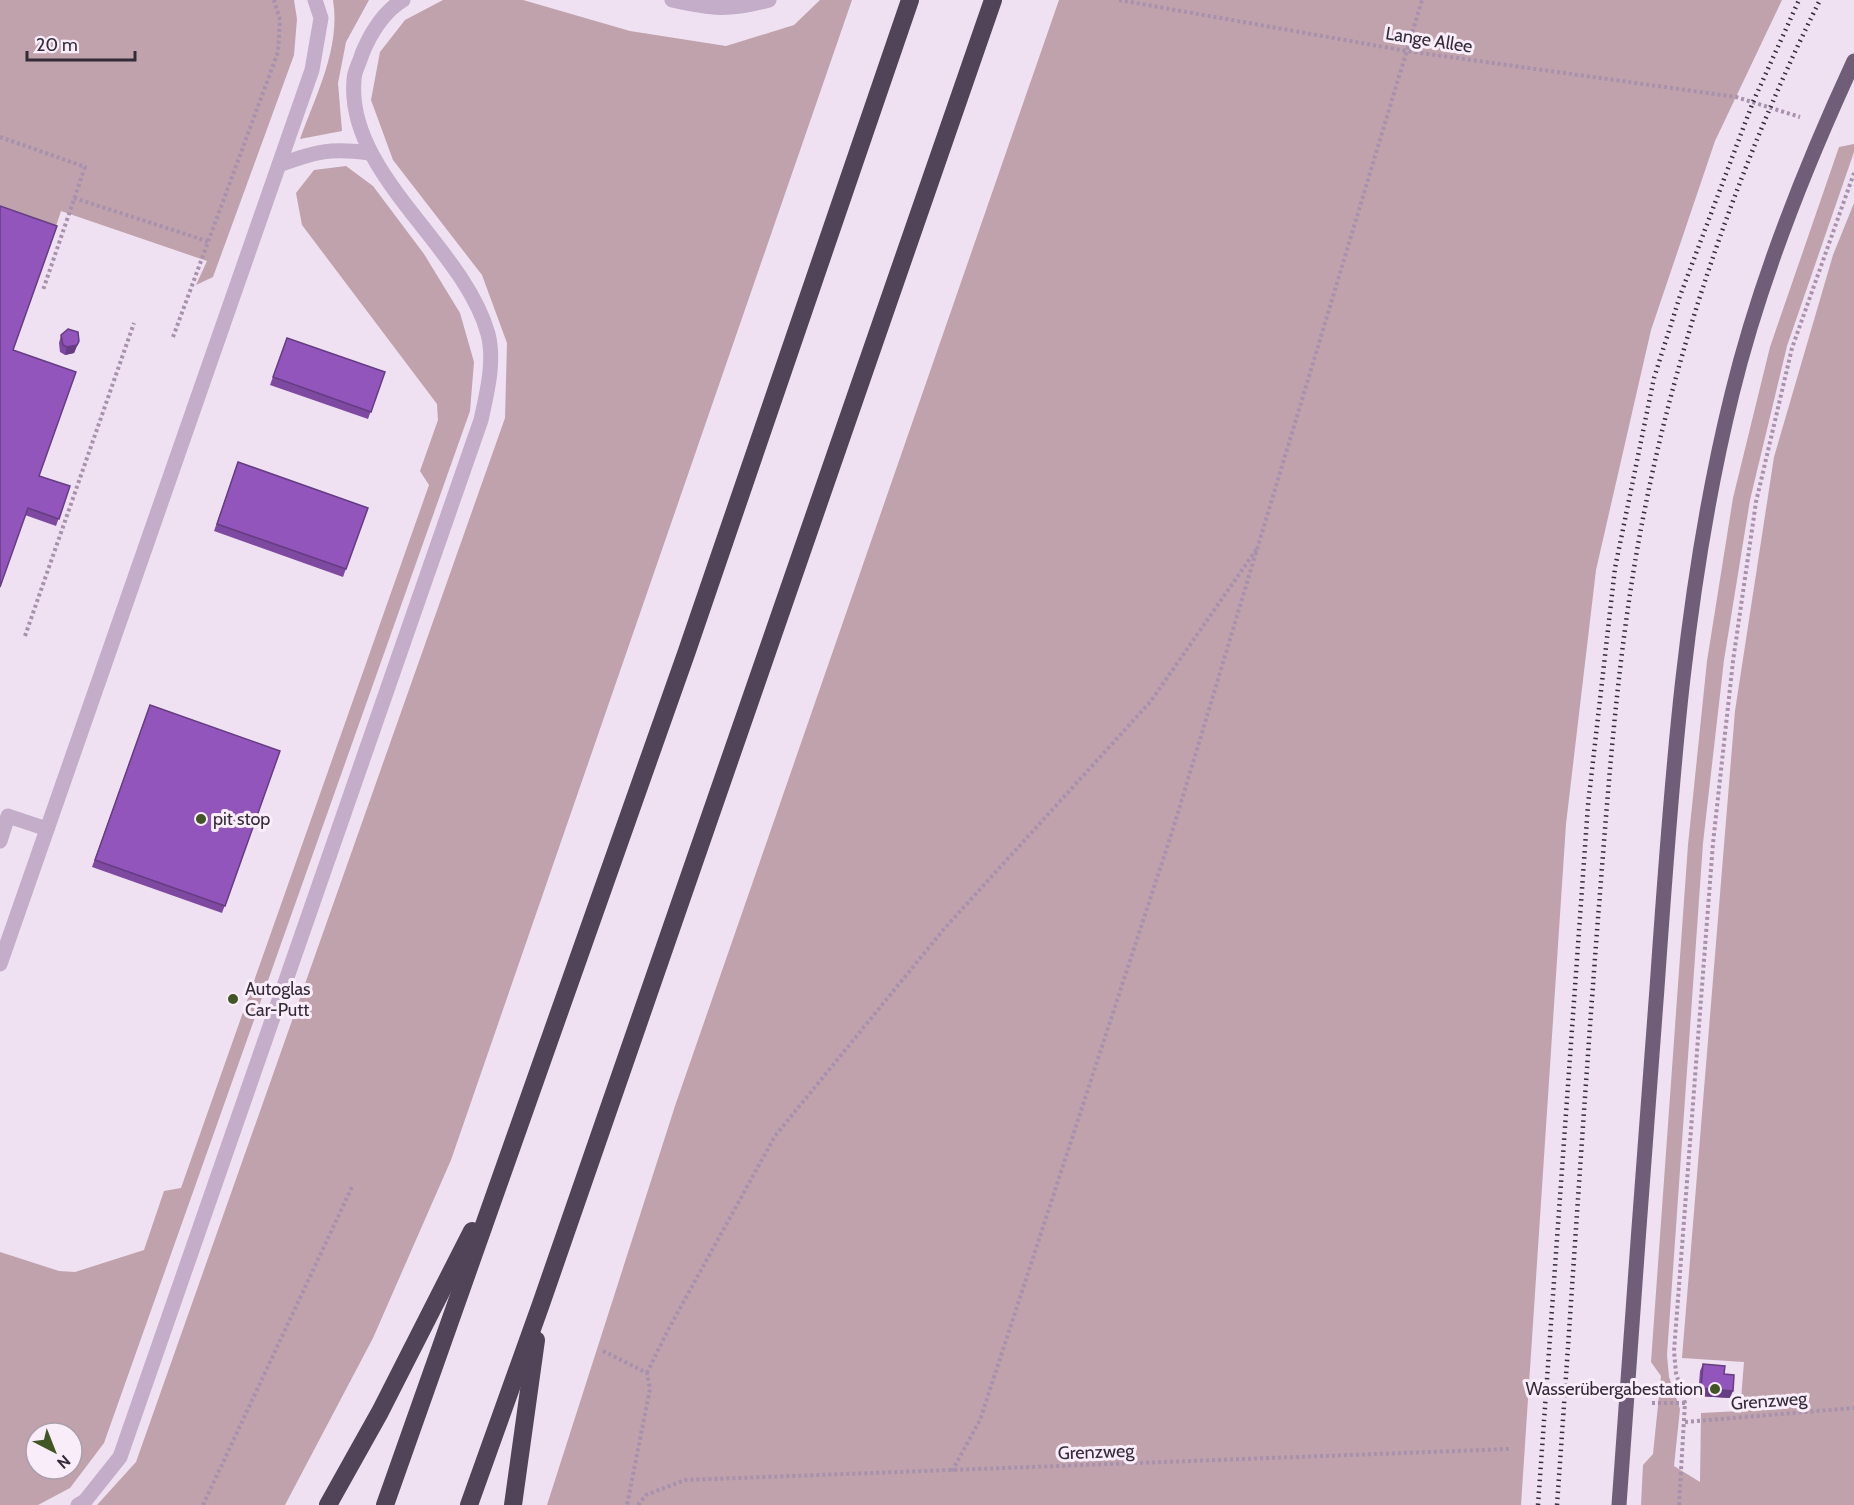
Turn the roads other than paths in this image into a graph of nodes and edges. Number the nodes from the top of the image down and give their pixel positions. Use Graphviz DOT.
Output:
graph roads {
  1 [pos="315,0"];
  2 [pos="403,0"];
  3 [pos="672,0"];
  4 [pos="769,0"];
  5 [pos="910,0"];
  6 [pos="993,0"];
  7 [pos="1854,60"];
  8 [pos="370,153"];
  9 [pos="279,165"];
  10 [pos="47,829"];
  11 [pos="0,841"];
  12 [pos="0,964"];
  13 [pos="506,1165"];
  14 [pos="541,1304"];
  15 [pos="78,1505"];
  16 [pos="328,1505"];
  17 [pos="385,1505"];
  18 [pos="469,1505"];
  19 [pos="513,1505"];
  20 [pos="1619,1505"];
  1 -- 9 [label="street"];
  2 -- 8 [label="street"];
  3 -- 4 [label="street"];
  5 -- 13 [label="highway"];
  6 -- 14 [label="highway"];
  7 -- 20 [label="main road"];
  8 -- 9 [label="street"];
  8 -- 15 [label="street"];
  9 -- 10 [label="street"];
  10 -- 11 [label="street"];
  10 -- 12 [label="street"];
  13 -- 16 [label="highway"];
  13 -- 17 [label="highway"];
  14 -- 18 [label="highway"];
  14 -- 19 [label="highway"];
}
